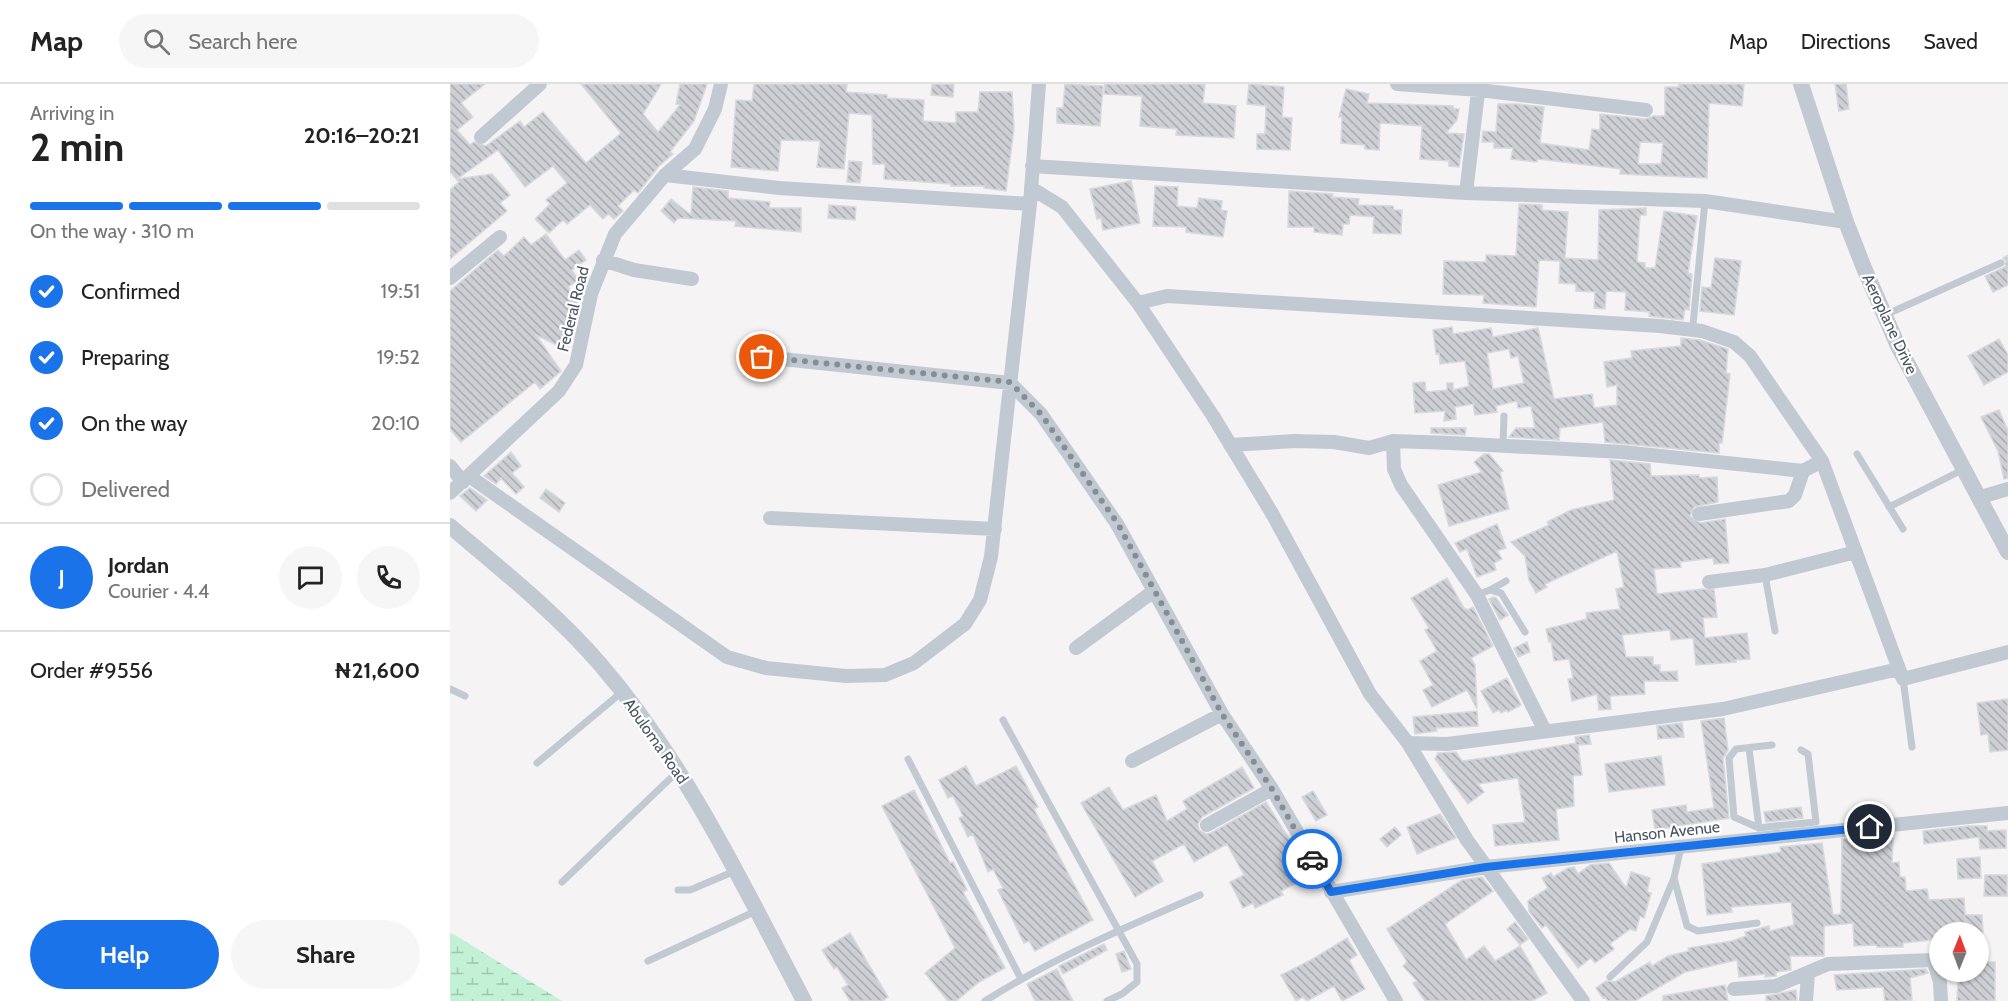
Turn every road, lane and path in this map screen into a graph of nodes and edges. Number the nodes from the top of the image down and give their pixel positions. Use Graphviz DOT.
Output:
graph roads {
  1 [pos="540,84"];
  2 [pos="721,84"];
  3 [pos="1039,84"];
  4 [pos="1397,84"];
  5 [pos="1801,84"];
  6 [pos="1479,87"];
  7 [pos="1646,110"];
  8 [pos="482,137"];
  9 [pos="1032,166"];
  10 [pos="665,175"];
  11 [pos="1031,188"];
  12 [pos="1466,193"];
  13 [pos="1705,201"];
  14 [pos="1030,204"];
  15 [pos="1846,222"];
  16 [pos="500,237"];
  17 [pos="603,260"];
  18 [pos="2001,262"];
  19 [pos="450,278"];
  20 [pos="692,279"];
  21 [pos="1138,303"];
  22 [pos="1885,315"];
  23 [pos="1693,326"];
  24 [pos="762,357"];
  25 [pos="1010,382"];
  26 [pos="1504,416"];
  27 [pos="1393,441"];
  28 [pos="1230,445"];
  29 [pos="1503,446"];
  30 [pos="1857,454"];
  31 [pos="1822,461"];
  32 [pos="450,466"];
  33 [pos="1964,469"];
  34 [pos="1803,471"];
  35 [pos="466,479"];
  36 [pos="2008,489"];
  37 [pos="450,494"];
  38 [pos="1981,497"];
  39 [pos="1889,507"];
  40 [pos="1699,514"];
  41 [pos="770,518"];
  42 [pos="450,526"];
  43 [pos="995,529"];
  44 [pos="1903,529"];
  45 [pos="1856,552"];
  46 [pos="2008,552"];
  47 [pos="1765,575"];
  48 [pos="1506,581"];
  49 [pos="1709,582"];
  50 [pos="1154,591"];
  51 [pos="1484,592"];
  52 [pos="1775,631"];
  53 [pos="1525,632"];
  54 [pos="1076,648"];
  55 [pos="2008,652"];
  56 [pos="1901,674"];
  57 [pos="450,689"];
  58 [pos="622,692"];
  59 [pos="465,696"];
  60 [pos="1222,714"];
  61 [pos="1003,720"];
  62 [pos="1545,731"];
  63 [pos="1408,743"];
  64 [pos="1772,745"];
  65 [pos="1912,747"];
  66 [pos="1749,748"];
  67 [pos="1801,750"];
  68 [pos="908,759"];
  69 [pos="1132,761"];
  70 [pos="537,763"];
  71 [pos="678,771"];
  72 [pos="1272,789"];
  73 [pos="2008,813"];
  74 [pos="1207,825"];
  75 [pos="1759,828"];
  76 [pos="1777,832"];
  77 [pos="1681,847"];
  78 [pos="1486,867"];
  79 [pos="735,872"];
  80 [pos="1674,878"];
  81 [pos="562,882"];
  82 [pos="678,890"];
  83 [pos="1331,892"];
  84 [pos="1200,895"];
  85 [pos="756,911"];
  86 [pos="1757,923"];
  87 [pos="1118,930"];
  88 [pos="648,961"];
  89 [pos="1808,974"];
  90 [pos="1610,977"];
  91 [pos="1021,979"];
  92 [pos="1734,988"];
  93 [pos="804,1001"];
  94 [pos="986,1001"];
  95 [pos="1107,1001"];
  96 [pos="1396,1001"];
  97 [pos="1583,1001"];
  98 [pos="1806,1001"];
  99 [pos="1941,1001"];
  1 -- 8 [label="street"];
  2 -- 10 [label="street, Federal Road"];
  3 -- 9 [label="street"];
  4 -- 6 [label="street"];
  5 -- 15 [label="street, Aeroplane Drive"];
  6 -- 7 [label="street"];
  6 -- 12 [label="street"];
  9 -- 11 [label="street"];
  9 -- 12 [label="street"];
  10 -- 14 [label="street"];
  10 -- 17 [label="street, Federal Road"];
  11 -- 14 [label="street"];
  11 -- 21 [label="street"];
  12 -- 13 [label="street"];
  13 -- 15 [label="street"];
  13 -- 23 [label="lane"];
  14 -- 25 [label="street"];
  15 -- 22 [label="street, Aeroplane Drive"];
  16 -- 19 [label="street"];
  17 -- 20 [label="street"];
  17 -- 35 [label="street, Federal Road"];
  18 -- 22 [label="lane"];
  21 -- 28 [label="street"];
  21 -- 31 [label="street"];
  22 -- 33 [label="street, Aeroplane Drive"];
  24 -- 25 [label="street"];
  25 -- 43 [label="street"];
  25 -- 50 [label="street"];
  26 -- 29 [label="lane"];
  27 -- 28 [label="street"];
  27 -- 29 [label="street"];
  27 -- 51 [label="street"];
  28 -- 63 [label="street"];
  29 -- 34 [label="street"];
  30 -- 39 [label="lane"];
  31 -- 34 [label="street"];
  31 -- 45 [label="street"];
  32 -- 35 [label="street"];
  33 -- 38 [label="street, Aeroplane Drive"];
  33 -- 39 [label="lane"];
  34 -- 40 [label="street"];
  35 -- 37 [label="street, Federal Road"];
  35 -- 43 [label="street"];
  36 -- 38 [label="street"];
  38 -- 46 [label="street, Aeroplane Drive"];
  39 -- 44 [label="lane"];
  41 -- 43 [label="street"];
  42 -- 58 [label="street, Abuloma Road"];
  45 -- 47 [label="street"];
  45 -- 56 [label="street"];
  47 -- 49 [label="street"];
  47 -- 52 [label="lane"];
  48 -- 51 [label="lane"];
  50 -- 54 [label="street"];
  50 -- 60 [label="street"];
  51 -- 53 [label="lane"];
  51 -- 62 [label="street"];
  55 -- 56 [label="street"];
  56 -- 62 [label="street"];
  56 -- 65 [label="lane"];
  57 -- 59 [label="lane"];
  58 -- 70 [label="lane"];
  58 -- 71 [label="street, Abuloma Road"];
  60 -- 69 [label="street"];
  60 -- 72 [label="street"];
  61 -- 87 [label="lane"];
  62 -- 63 [label="street"];
  63 -- 78 [label="street"];
  64 -- 66 [label="lane"];
  66 -- 75 [label="lane"];
  66 -- 75 [label="lane"];
  67 -- 76 [label="lane"];
  68 -- 91 [label="lane"];
  71 -- 79 [label="street, Abuloma Road"];
  71 -- 81 [label="lane"];
  72 -- 74 [label="street"];
  72 -- 83 [label="street"];
  73 -- 76 [label="street, Hanson Avenue"];
  75 -- 76 [label="lane"];
  76 -- 77 [label="street, Hanson Avenue"];
  77 -- 78 [label="street, Hanson Avenue"];
  77 -- 80 [label="lane"];
  78 -- 83 [label="street, Hanson Avenue"];
  78 -- 97 [label="street"];
  79 -- 82 [label="lane"];
  79 -- 85 [label="street, Abuloma Road"];
  80 -- 86 [label="lane"];
  80 -- 90 [label="lane"];
  83 -- 96 [label="street"];
  84 -- 87 [label="lane"];
  85 -- 88 [label="lane"];
  85 -- 93 [label="street, Abuloma Road"];
  87 -- 91 [label="lane"];
  87 -- 95 [label="lane"];
  89 -- 92 [label="street"];
  89 -- 98 [label="street"];
  89 -- 99 [label="street"];
  91 -- 94 [label="lane"];
}
